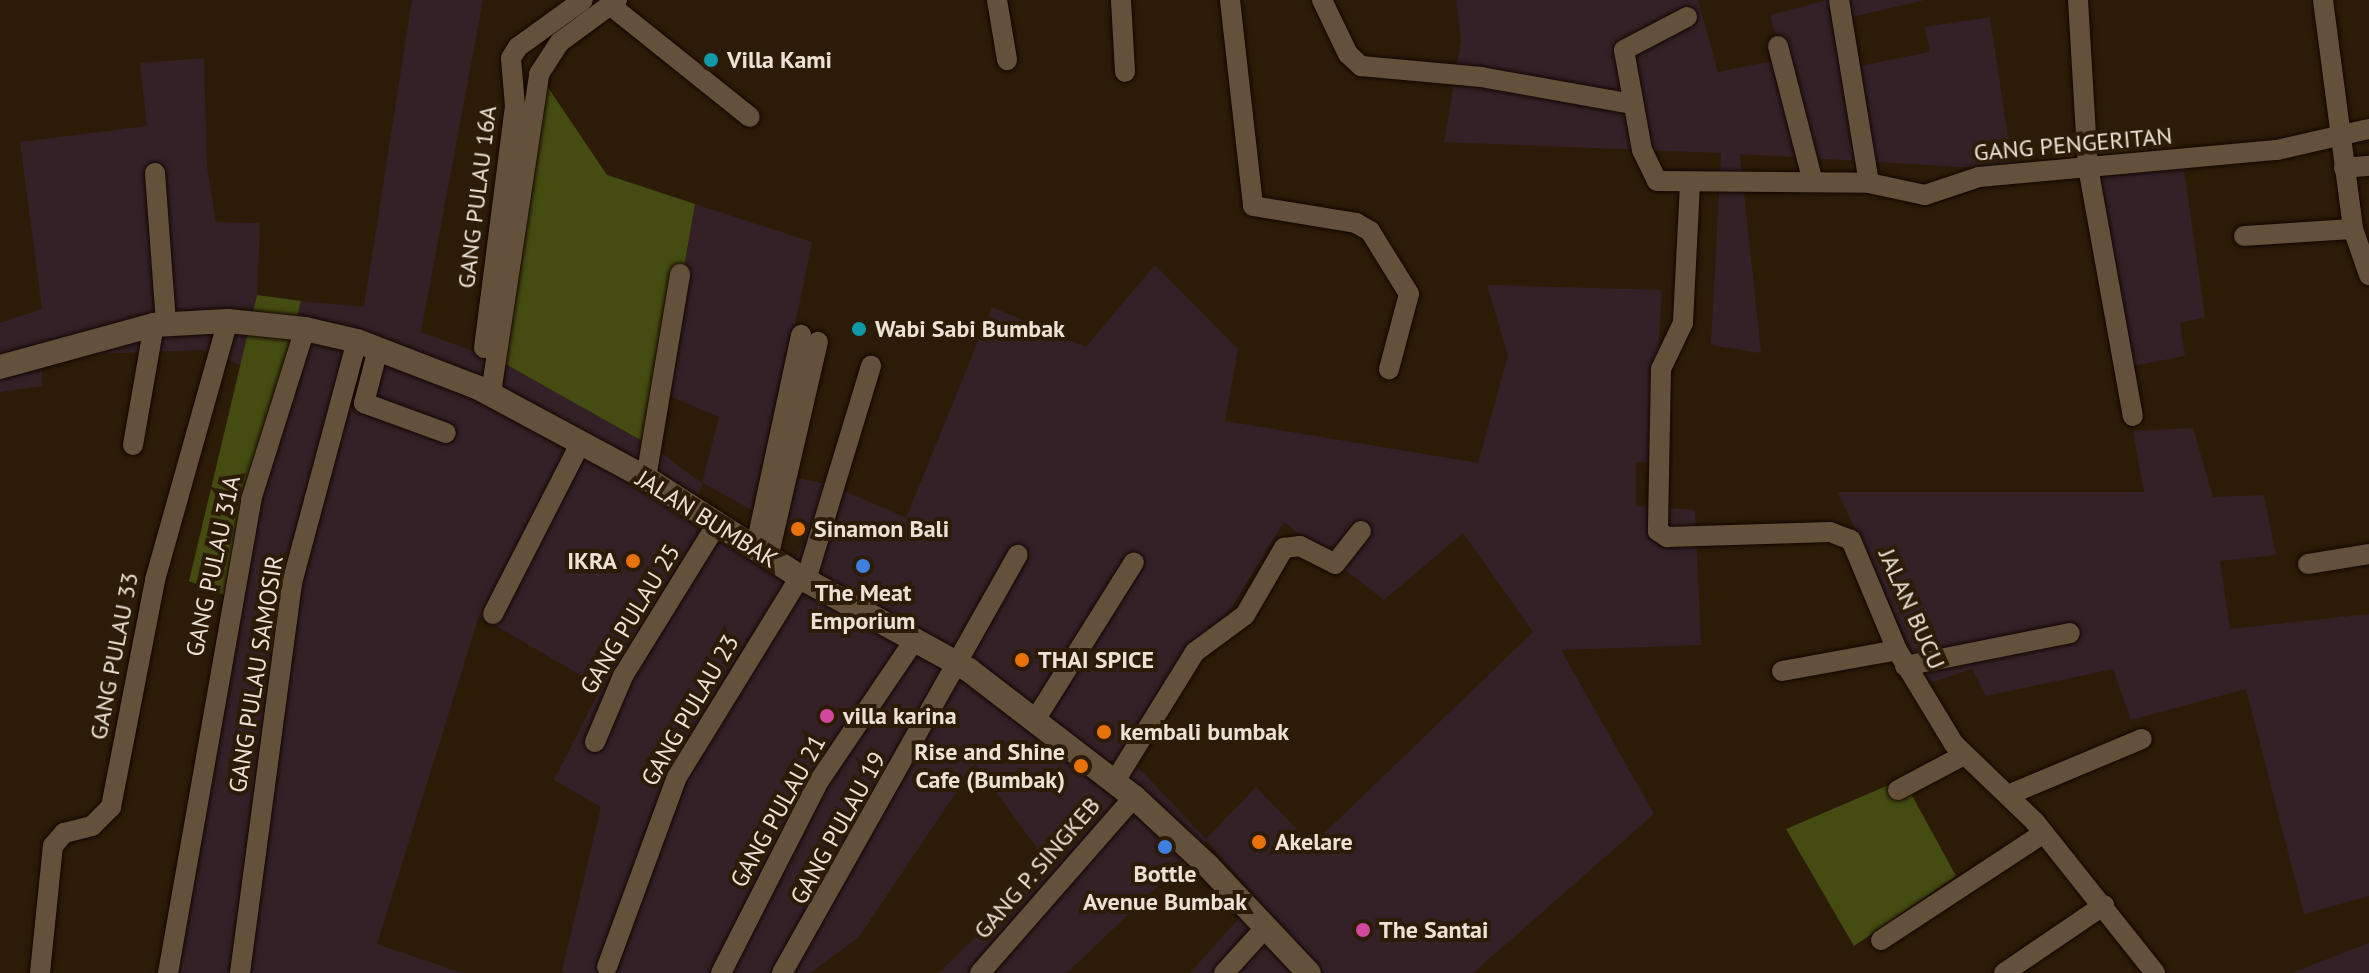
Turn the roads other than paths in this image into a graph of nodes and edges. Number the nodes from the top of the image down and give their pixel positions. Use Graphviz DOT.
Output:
graph roads {
  1 [pos="583,0"];
  2 [pos="997,0"];
  3 [pos="1121,0"];
  4 [pos="1230,0"];
  5 [pos="1322,0"];
  6 [pos="1839,0"];
  7 [pos="2078,0"];
  8 [pos="2323,0"];
  9 [pos="614,2"];
  10 [pos="1687,17"];
  11 [pos="1778,46"];
  12 [pos="1007,60"];
  13 [pos="1125,72"];
  14 [pos="1632,104"];
  15 [pos="750,117"];
  16 [pos="2369,129"];
  17 [pos="2340,139"];
  18 [pos="2369,166"];
  19 [pos="2088,167"];
  20 [pos="2344,168"];
  21 [pos="155,173"];
  22 [pos="1813,182"];
  23 [pos="1869,183"];
  24 [pos="1690,184"];
  25 [pos="2353,229"];
  26 [pos="2244,236"];
  27 [pos="680,274"];
  28 [pos="2369,275"];
  29 [pos="228,321"];
  30 [pos="160,324"];
  31 [pos="305,329"];
  32 [pos="810,338"];
  33 [pos="367,345"];
  34 [pos="871,366"];
  35 [pos="0,367"];
  36 [pos="1389,369"];
  37 [pos="485,390"];
  38 [pos="2133,416"];
  39 [pos="446,433"];
  40 [pos="581,442"];
  41 [pos="133,445"];
  42 [pos="646,478"];
  43 [pos="717,524"];
  44 [pos="1361,531"];
  45 [pos="762,554"];
  46 [pos="2369,554"];
  47 [pos="1018,555"];
  48 [pos="1134,562"];
  49 [pos="2308,564"];
  50 [pos="803,578"];
  51 [pos="493,614"];
  52 [pos="2070,633"];
  53 [pos="915,639"];
  54 [pos="1901,658"];
  55 [pos="958,663"];
  56 [pos="1782,671"];
  57 [pos="1035,720"];
  58 [pos="2142,739"];
  59 [pos="595,742"];
  60 [pos="1964,755"];
  61 [pos="1115,781"];
  62 [pos="1898,790"];
  63 [pos="2008,795"];
  64 [pos="1134,797"];
  65 [pos="2044,833"];
  66 [pos="2104,905"];
  67 [pos="1266,927"];
  68 [pos="1881,940"];
  69 [pos="607,967"];
  70 [pos="40,973"];
  71 [pos="168,973"];
  72 [pos="240,973"];
  73 [pos="721,973"];
  74 [pos="782,973"];
  75 [pos="980,973"];
  76 [pos="1224,973"];
  77 [pos="1309,973"];
  78 [pos="2004,973"];
  79 [pos="2155,973"];
  1 -- 37 [label="street, GANG PULAU 16A"];
  2 -- 12 [label="street"];
  3 -- 13 [label="street"];
  4 -- 36 [label="street"];
  5 -- 14 [label="street"];
  6 -- 23 [label="street"];
  7 -- 19 [label="street"];
  8 -- 17 [label="street"];
  9 -- 15 [label="street"];
  9 -- 37 [label="street"];
  10 -- 14 [label="street, GANG PENGERITAN"];
  11 -- 22 [label="street"];
  14 -- 24 [label="street, GANG PENGERITAN"];
  16 -- 17 [label="street, GANG PENGERITAN"];
  17 -- 19 [label="street, GANG PENGERITAN"];
  17 -- 20 [label="street"];
  18 -- 20 [label="street"];
  19 -- 23 [label="street, GANG PENGERITAN"];
  19 -- 38 [label="street"];
  20 -- 25 [label="street"];
  21 -- 30 [label="street"];
  22 -- 23 [label="street, GANG PENGERITAN"];
  22 -- 24 [label="street, GANG PENGERITAN"];
  24 -- 54 [label="street, JALAN BUCU"];
  25 -- 26 [label="street"];
  25 -- 28 [label="street"];
  27 -- 42 [label="street"];
  29 -- 30 [label="street, JALAN BUMBAK"];
  29 -- 31 [label="street, JALAN BUMBAK"];
  29 -- 70 [label="street, GANG PULAU 33"];
  30 -- 35 [label="street, JALAN BUMBAK"];
  30 -- 41 [label="street"];
  31 -- 33 [label="street, JALAN BUMBAK"];
  31 -- 71 [label="street, GANG PULAU 31A"];
  32 -- 45 [label="street"];
  33 -- 37 [label="street, JALAN BUMBAK"];
  33 -- 39 [label="street"];
  33 -- 72 [label="street, GANG PULAU SAMOSIR"];
  34 -- 50 [label="street, GANG PULAU 23"];
  37 -- 40 [label="street, JALAN BUMBAK"];
  40 -- 42 [label="street, JALAN BUMBAK"];
  40 -- 51 [label="street"];
  42 -- 43 [label="street, JALAN BUMBAK"];
  43 -- 45 [label="street, JALAN BUMBAK"];
  43 -- 59 [label="street, GANG PULAU 25"];
  44 -- 61 [label="street"];
  45 -- 50 [label="street, JALAN BUMBAK"];
  46 -- 49 [label="street"];
  47 -- 55 [label="street, GANG PULAU 19"];
  48 -- 57 [label="street"];
  50 -- 53 [label="street, JALAN BUMBAK"];
  50 -- 69 [label="street, GANG PULAU 23"];
  52 -- 54 [label="street"];
  53 -- 55 [label="street, JALAN BUMBAK"];
  53 -- 73 [label="street, GANG PULAU 21"];
  54 -- 56 [label="street"];
  54 -- 60 [label="street, JALAN BUCU"];
  55 -- 57 [label="street, JALAN BUMBAK"];
  55 -- 74 [label="street, GANG PULAU 19"];
  57 -- 61 [label="street, JALAN BUMBAK"];
  58 -- 63 [label="street"];
  60 -- 62 [label="street"];
  60 -- 63 [label="street, JALAN BUCU"];
  61 -- 64 [label="street, JALAN BUMBAK"];
  63 -- 65 [label="street, JALAN BUCU"];
  64 -- 67 [label="street, JALAN BUMBAK"];
  64 -- 75 [label="street, GANG P. SINGKEB"];
  65 -- 66 [label="street, JALAN BUCU"];
  65 -- 68 [label="street"];
  66 -- 78 [label="street"];
  66 -- 79 [label="street, JALAN BUCU"];
  67 -- 76 [label="street"];
  67 -- 77 [label="street, JALAN BUMBAK"];
}
